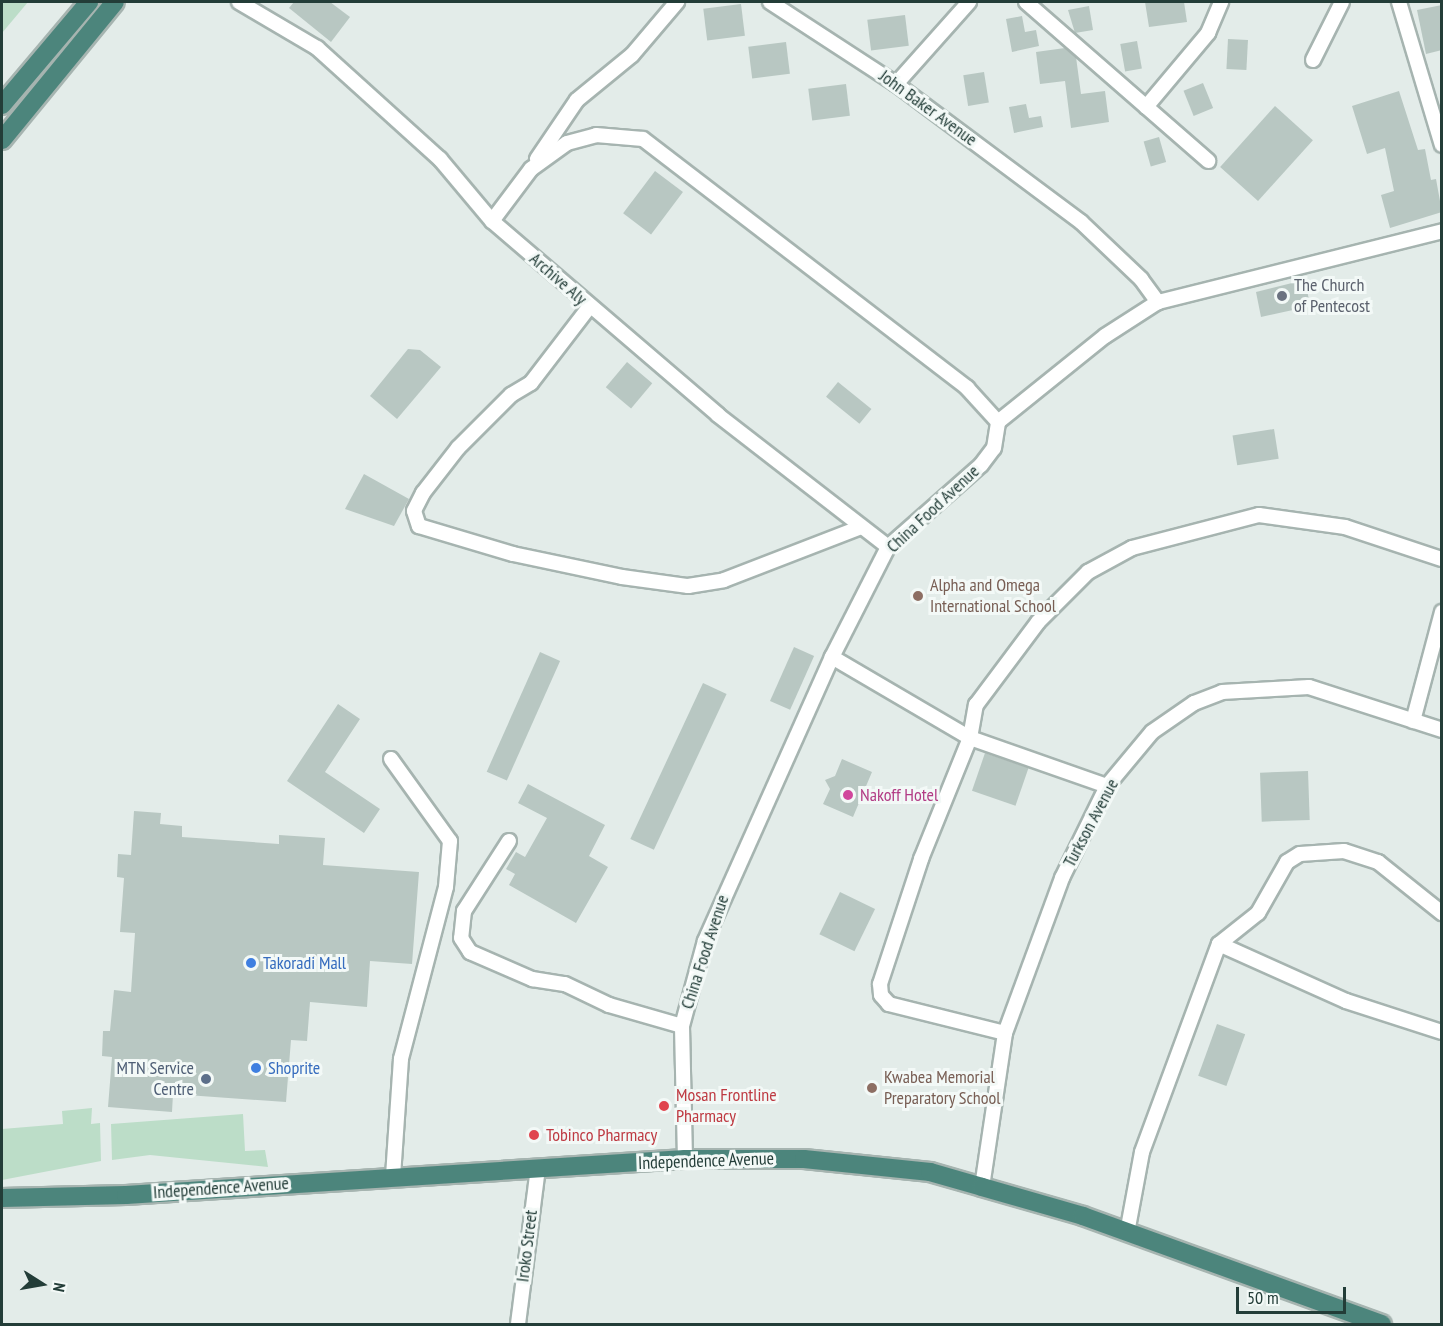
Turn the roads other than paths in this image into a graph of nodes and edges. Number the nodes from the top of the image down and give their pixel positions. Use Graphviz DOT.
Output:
graph roads {
  1 [pos="89,2"];
  2 [pos="115,2"];
  3 [pos="239,2"];
  4 [pos="677,2"];
  5 [pos="770,2"];
  6 [pos="969,2"];
  7 [pos="1026,2"];
  8 [pos="1221,2"];
  9 [pos="1342,2"];
  10 [pos="1399,2"];
  11 [pos="1313,60"];
  12 [pos="896,84"];
  13 [pos="2,105"];
  14 [pos="1146,107"];
  15 [pos="2,140"];
  16 [pos="1442,145"];
  17 [pos="1208,161"];
  18 [pos="531,168"];
  19 [pos="492,221"];
  20 [pos="1442,231"];
  21 [pos="1158,302"];
  22 [pos="590,306"];
  23 [pos="998,422"];
  24 [pos="859,528"];
  25 [pos="888,547"];
  26 [pos="1442,559"];
  27 [pos="1442,612"];
  28 [pos="832,657"];
  29 [pos="1413,721"];
  30 [pos="1442,730"];
  31 [pos="970,738"];
  32 [pos="391,759"];
  33 [pos="1107,786"];
  34 [pos="509,841"];
  35 [pos="1442,914"];
  36 [pos="1219,944"];
  37 [pos="682,1026"];
  38 [pos="1442,1032"];
  39 [pos="1005,1033"];
  40 [pos="685,1159"];
  41 [pos="538,1167"];
  42 [pos="393,1176"];
  43 [pos="982,1187"];
  44 [pos="3,1199"];
  45 [pos="1127,1233"];
  46 [pos="518,1324"];
  47 [pos="1382,1324"];
  1 -- 13 [label="highway"];
  2 -- 15 [label="highway"];
  3 -- 19 [label="street, Archive Aly"];
  4 -- 18 [label="street"];
  5 -- 12 [label="street, John Baker Avenue"];
  6 -- 12 [label="street"];
  7 -- 14 [label="street"];
  8 -- 14 [label="street"];
  9 -- 11 [label="street"];
  10 -- 16 [label="street"];
  12 -- 21 [label="street, John Baker Avenue"];
  14 -- 17 [label="street"];
  18 -- 19 [label="street"];
  18 -- 23 [label="street"];
  19 -- 22 [label="street, Archive Aly"];
  20 -- 21 [label="street"];
  21 -- 23 [label="street"];
  22 -- 24 [label="street, Archive Aly"];
  22 -- 24 [label="street"];
  23 -- 25 [label="street, China Food Avenue"];
  24 -- 25 [label="street, Archive Aly"];
  25 -- 28 [label="street, China Food Avenue"];
  26 -- 31 [label="street"];
  27 -- 29 [label="street"];
  28 -- 31 [label="street"];
  28 -- 37 [label="street, China Food Avenue"];
  29 -- 30 [label="street, Turkson Avenue"];
  29 -- 33 [label="street, Turkson Avenue"];
  31 -- 33 [label="street"];
  31 -- 39 [label="street"];
  32 -- 42 [label="street"];
  33 -- 39 [label="street, Turkson Avenue"];
  34 -- 37 [label="street"];
  35 -- 36 [label="street"];
  36 -- 38 [label="street"];
  36 -- 45 [label="street"];
  37 -- 40 [label="street, China Food Avenue"];
  39 -- 43 [label="street, Turkson Avenue"];
  40 -- 41 [label="highway, Independence Avenue"];
  40 -- 43 [label="highway, Independence Avenue"];
  41 -- 42 [label="highway, Independence Avenue"];
  41 -- 46 [label="street, Iroko Street"];
  42 -- 44 [label="highway, Independence Avenue"];
  43 -- 45 [label="highway, Independence Avenue"];
  45 -- 47 [label="highway, Independence Avenue"];
}
